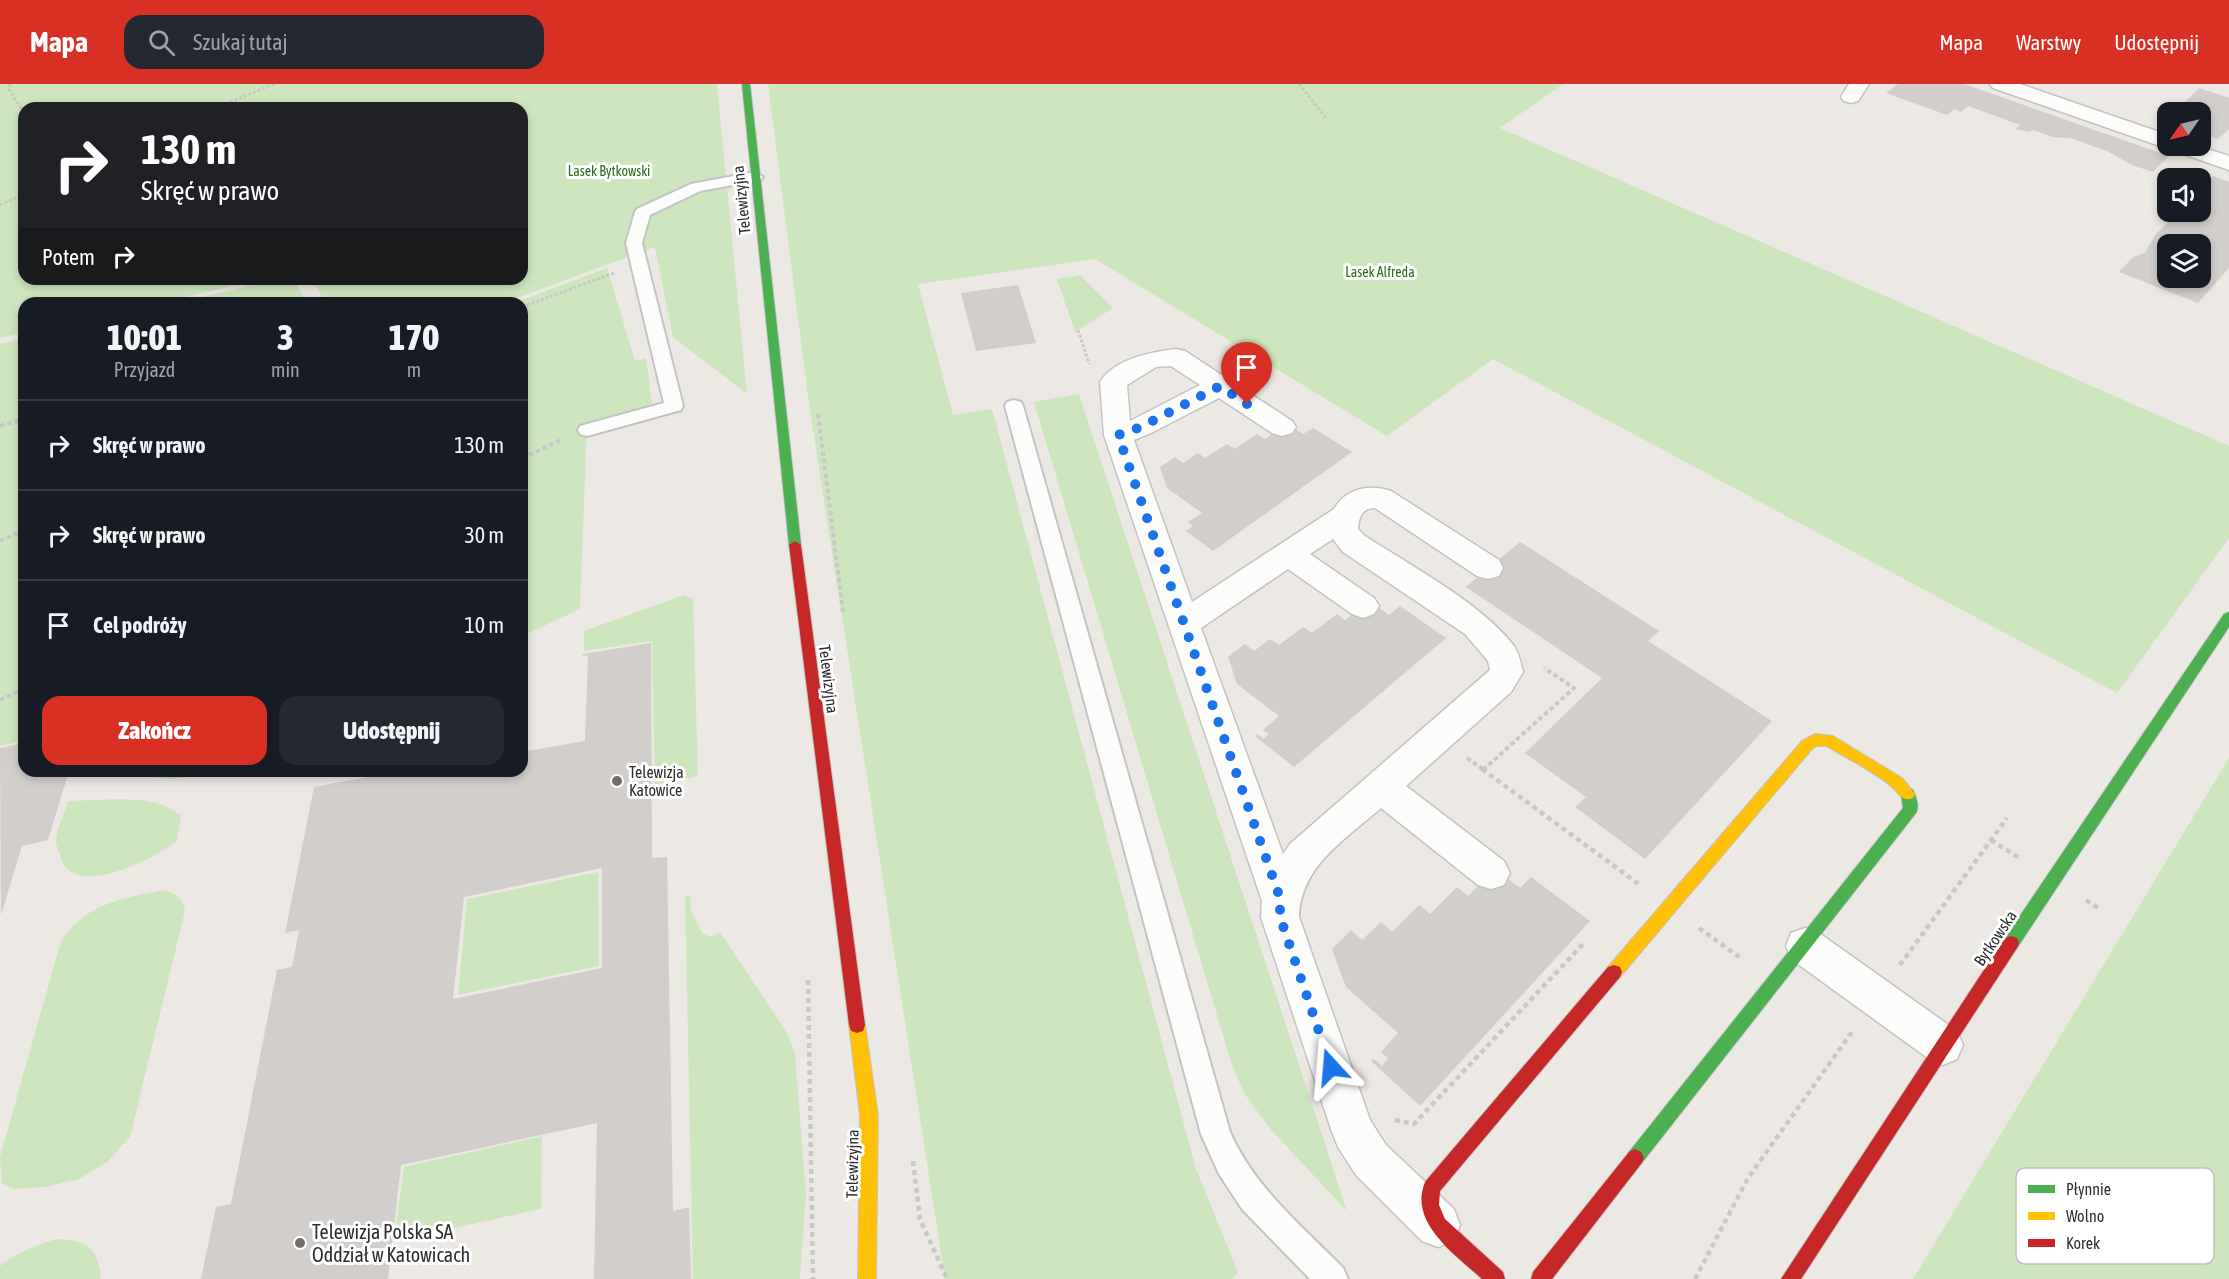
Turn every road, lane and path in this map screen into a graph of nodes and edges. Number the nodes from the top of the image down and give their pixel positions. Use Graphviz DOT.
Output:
graph roads {
  1 [pos="10,84"];
  2 [pos="274,84"];
  3 [pos="746,84"];
  4 [pos="1299,84"];
  5 [pos="2015,86"];
  6 [pos="230,102"];
  7 [pos="18,104"];
  8 [pos="1326,118"];
  9 [pos="2157,138"];
  10 [pos="2208,156"];
  11 [pos="2229,163"];
  12 [pos="755,177"];
  13 [pos="18,197"];
  14 [pos="0,205"];
  15 [pos="609,275"];
  16 [pos="528,305"];
  17 [pos="1220,386"];
  18 [pos="1014,406"];
  19 [pos="18,421"];
  20 [pos="0,426"];
  21 [pos="1282,427"];
  22 [pos="587,430"];
  23 [pos="1118,435"];
  24 [pos="528,455"];
  25 [pos="1343,517"];
  26 [pos="18,533"];
  27 [pos="0,541"];
  28 [pos="1288,554"];
  29 [pos="1488,568"];
  30 [pos="1363,606"];
  31 [pos="2229,617"];
  32 [pos="1183,624"];
  33 [pos="1503,656"];
  34 [pos="18,692"];
  35 [pos="0,700"];
  36 [pos="1438,736"];
  37 [pos="1483,770"];
  38 [pos="1381,787"];
  39 [pos="2007,818"];
  40 [pos="1991,840"];
  41 [pos="2006,850"];
  42 [pos="1491,873"];
  43 [pos="1280,898"];
  44 [pos="1670,907"];
  45 [pos="1805,946"];
  46 [pos="1774,983"];
  47 [pos="1877,997"];
  48 [pos="1943,1045"];
  49 [pos="1438,1225"];
  50 [pos="867,1279"];
  51 [pos="1332,1279"];
  52 [pos="1496,1279"];
  53 [pos="1540,1279"];
  54 [pos="1695,1279"];
  55 [pos="1790,1279"];
  1 -- 7 [label="path"];
  2 -- 6 [label="path"];
  3 -- 12 [label="street, Telewizyjna"];
  4 -- 8 [label="path"];
  5 -- 9 [label="street"];
  10 -- 11 [label="street"];
  12 -- 22 [label="lane"];
  12 -- 50 [label="street, Telewizyjna"];
  13 -- 14 [label="path"];
  15 -- 16 [label="path"];
  17 -- 21 [label="street"];
  17 -- 23 [label="street"];
  17 -- 23 [label="street"];
  18 -- 51 [label="lane"];
  19 -- 20 [label="path"];
  22 -- 24 [label="path"];
  23 -- 32 [label="street"];
  25 -- 28 [label="street"];
  25 -- 29 [label="street"];
  25 -- 33 [label="street"];
  26 -- 27 [label="path"];
  28 -- 30 [label="street"];
  28 -- 32 [label="street"];
  31 -- 48 [label="street, Bytkowska"];
  32 -- 43 [label="street"];
  33 -- 36 [label="street"];
  33 -- 37 [label="path"];
  34 -- 35 [label="path"];
  36 -- 37 [label="path"];
  36 -- 38 [label="street"];
  37 -- 44 [label="path"];
  38 -- 42 [label="street"];
  38 -- 43 [label="street"];
  39 -- 40 [label="path"];
  40 -- 41 [label="path"];
  40 -- 47 [label="path"];
  43 -- 49 [label="street"];
  44 -- 45 [label="street"];
  44 -- 46 [label="path"];
  44 -- 49 [label="street"];
  45 -- 46 [label="street"];
  45 -- 47 [label="street"];
  46 -- 53 [label="street"];
  47 -- 48 [label="street"];
  47 -- 54 [label="path"];
  48 -- 55 [label="street, Bytkowska"];
  49 -- 52 [label="street"];
}
